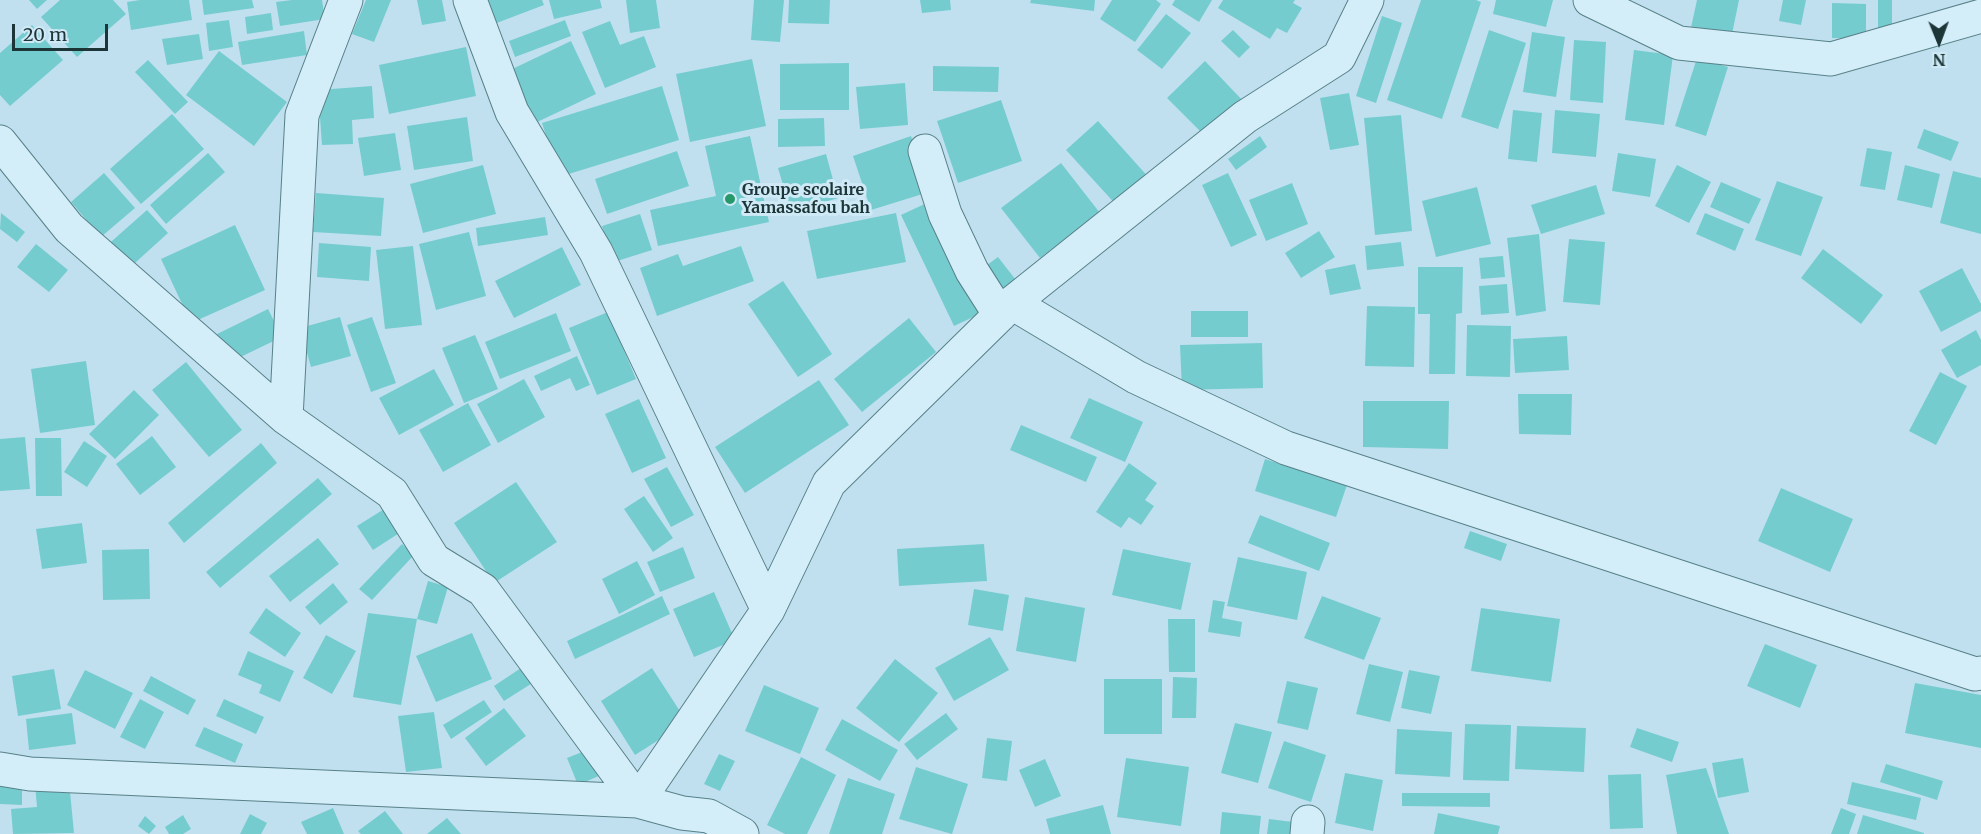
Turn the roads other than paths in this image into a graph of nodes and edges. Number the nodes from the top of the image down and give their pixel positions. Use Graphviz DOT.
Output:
graph roads {
  1 [pos="346,0"];
  2 [pos="470,0"];
  3 [pos="1367,0"];
  4 [pos="1590,0"];
  5 [pos="1981,16"];
  6 [pos="0,142"];
  7 [pos="925,151"];
  8 [pos="1006,309"];
  9 [pos="286,418"];
  10 [pos="768,610"];
  11 [pos="1981,673"];
  12 [pos="0,769"];
  13 [pos="638,801"];
  14 [pos="679,824"];
  15 [pos="742,834"];
  1 -- 9 [label="street"];
  2 -- 10 [label="street"];
  3 -- 8 [label="street"];
  4 -- 5 [label="street"];
  6 -- 9 [label="street"];
  7 -- 8 [label="street"];
  8 -- 10 [label="street"];
  8 -- 11 [label="street"];
  9 -- 13 [label="street"];
  10 -- 13 [label="street"];
  12 -- 13 [label="street"];
  13 -- 14 [label="street"];
  14 -- 15 [label="street"];
}
